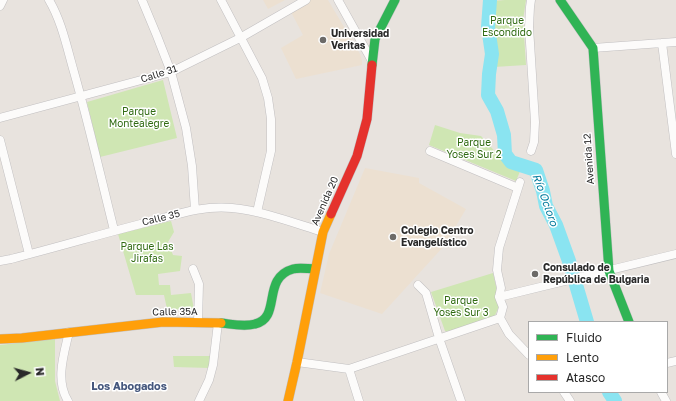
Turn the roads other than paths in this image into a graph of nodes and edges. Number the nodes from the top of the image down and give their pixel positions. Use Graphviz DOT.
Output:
graph roads {
  1 [pos="3,0"];
  2 [pos="49,0"];
  3 [pos="142,0"];
  4 [pos="221,0"];
  5 [pos="306,0"];
  6 [pos="338,0"];
  7 [pos="395,0"];
  8 [pos="531,0"];
  9 [pos="560,0"];
  10 [pos="0,6"];
  11 [pos="240,38"];
  12 [pos="359,38"];
  13 [pos="375,39"];
  14 [pos="676,42"];
  15 [pos="662,43"];
  16 [pos="593,48"];
  17 [pos="372,61"];
  18 [pos="171,72"];
  19 [pos="81,96"];
  20 [pos="0,118"];
  21 [pos="0,140"];
  22 [pos="430,151"];
  23 [pos="531,151"];
  24 [pos="676,154"];
  25 [pos="195,210"];
  26 [pos="257,212"];
  27 [pos="114,230"];
  28 [pos="323,232"];
  29 [pos="29,254"];
  30 [pos="676,254"];
  31 [pos="0,261"];
  32 [pos="193,269"];
  33 [pos="316,269"];
  34 [pos="609,270"];
  35 [pos="418,285"];
  36 [pos="499,297"];
  37 [pos="500,318"];
  38 [pos="629,321"];
  39 [pos="198,322"];
  40 [pos="218,323"];
  41 [pos="69,332"];
  42 [pos="439,338"];
  43 [pos="0,339"];
  44 [pos="528,354"];
  45 [pos="297,362"];
  46 [pos="349,369"];
  47 [pos="68,401"];
  48 [pos="199,401"];
  49 [pos="288,401"];
  50 [pos="359,401"];
  51 [pos="461,401"];
  1 -- 10 [label="street"];
  2 -- 19 [label="street"];
  3 -- 18 [label="street"];
  4 -- 11 [label="street"];
  5 -- 11 [label="street, Calle 31"];
  6 -- 12 [label="street"];
  7 -- 13 [label="street, Avenida 20"];
  8 -- 23 [label="street"];
  9 -- 16 [label="street"];
  11 -- 18 [label="street, Calle 31"];
  11 -- 26 [label="street"];
  12 -- 13 [label="street"];
  12 -- 17 [label="street"];
  13 -- 17 [label="street, Avenida 20"];
  14 -- 15 [label="street"];
  15 -- 16 [label="street"];
  15 -- 24 [label="street"];
  16 -- 34 [label="street, Avenida 12"];
  17 -- 28 [label="street, Avenida 20"];
  18 -- 19 [label="street, Calle 31"];
  18 -- 25 [label="street"];
  19 -- 20 [label="street, Calle 31"];
  19 -- 27 [label="street"];
  21 -- 29 [label="street"];
  22 -- 36 [label="street"];
  25 -- 26 [label="street, Calle 35"];
  25 -- 27 [label="street, Calle 35"];
  26 -- 28 [label="street, Calle 35"];
  27 -- 29 [label="street, Calle 35"];
  28 -- 33 [label="street, Avenida 20"];
  29 -- 31 [label="street, Calle 35"];
  30 -- 34 [label="street"];
  32 -- 39 [label="street"];
  33 -- 40 [label="street, Calle 35A"];
  33 -- 45 [label="street, Avenida 20"];
  34 -- 36 [label="street"];
  34 -- 38 [label="street, Avenida 12"];
  35 -- 42 [label="street"];
  36 -- 37 [label="street"];
  37 -- 42 [label="street"];
  37 -- 44 [label="street"];
  39 -- 40 [label="street, Calle 35A"];
  39 -- 41 [label="street, Calle 35A"];
  40 -- 48 [label="street"];
  41 -- 43 [label="street, Calle 35A"];
  41 -- 47 [label="street"];
  42 -- 46 [label="street"];
  42 -- 51 [label="street"];
  45 -- 46 [label="street"];
  45 -- 49 [label="street, Avenida 20"];
  46 -- 50 [label="street"];
}
